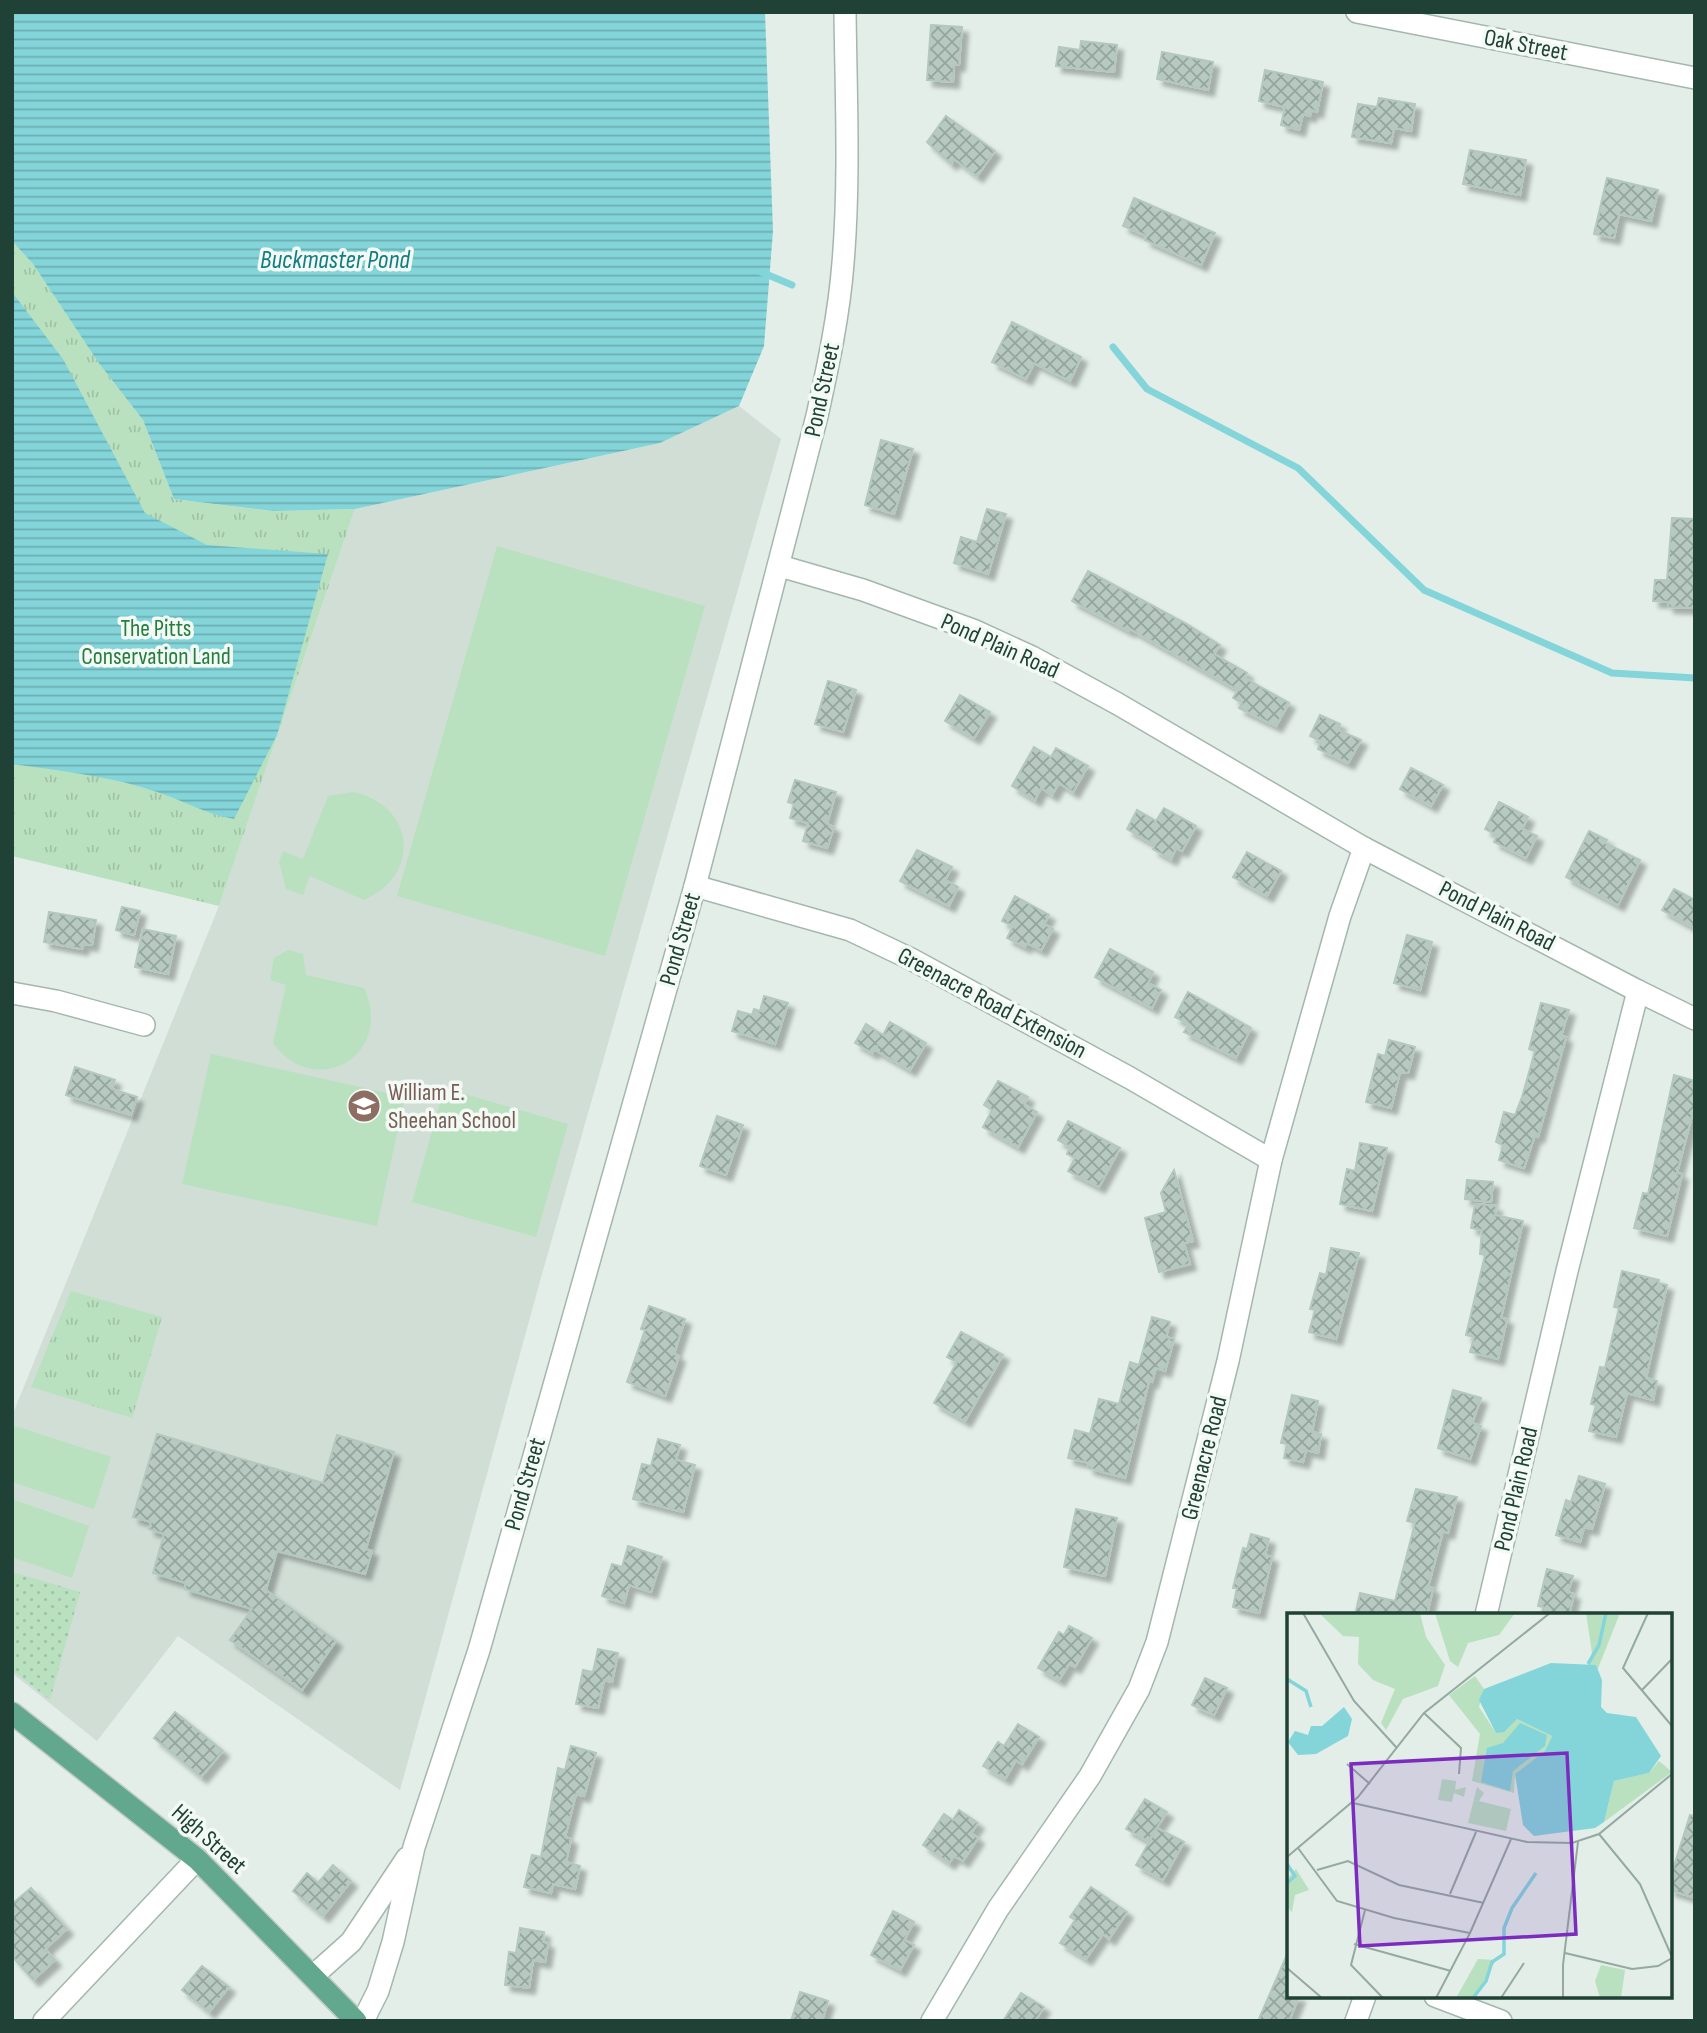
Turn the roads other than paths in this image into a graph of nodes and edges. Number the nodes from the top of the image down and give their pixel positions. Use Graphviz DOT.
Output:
graph roads {
  1 [pos="845,12"];
  2 [pos="1357,12"];
  3 [pos="1695,78"];
  4 [pos="780,566"];
  5 [pos="1364,848"];
  6 [pos="695,886"];
  7 [pos="1638,991"];
  8 [pos="12,993"];
  9 [pos="1695,1019"];
  10 [pos="144,1025"];
  11 [pos="1271,1160"];
  12 [pos="1486,1613"];
  13 [pos="12,1713"];
  14 [pos="414,1847"];
  15 [pos="197,1859"];
  16 [pos="314,1975"];
  17 [pos="1364,1998"];
  18 [pos="1441,1998"];
  19 [pos="44,2021"];
  20 [pos="356,2021"];
  21 [pos="363,2021"];
  22 [pos="932,2021"];
  23 [pos="1356,2021"];
  24 [pos="1501,2021"];
  1 -- 4 [label="street, Pond Street"];
  2 -- 3 [label="street, Oak Street"];
  4 -- 5 [label="street, Pond Plain Road"];
  4 -- 6 [label="street, Pond Street"];
  5 -- 7 [label="street, Pond Plain Road"];
  5 -- 11 [label="street, Greenacre Road"];
  6 -- 11 [label="street, Greenacre Road Extension"];
  6 -- 14 [label="street, Pond Street"];
  7 -- 9 [label="street"];
  7 -- 12 [label="street, Pond Plain Road"];
  8 -- 10 [label="street"];
  11 -- 22 [label="street, Greenacre Road"];
  13 -- 15 [label="main road, High Street"];
  14 -- 16 [label="street, Pond Street"];
  14 -- 21 [label="street, Pond Street"];
  15 -- 16 [label="main road, High Street"];
  15 -- 19 [label="street"];
  16 -- 20 [label="main road, High Street"];
  17 -- 23 [label="street"];
  18 -- 24 [label="street"];
}
